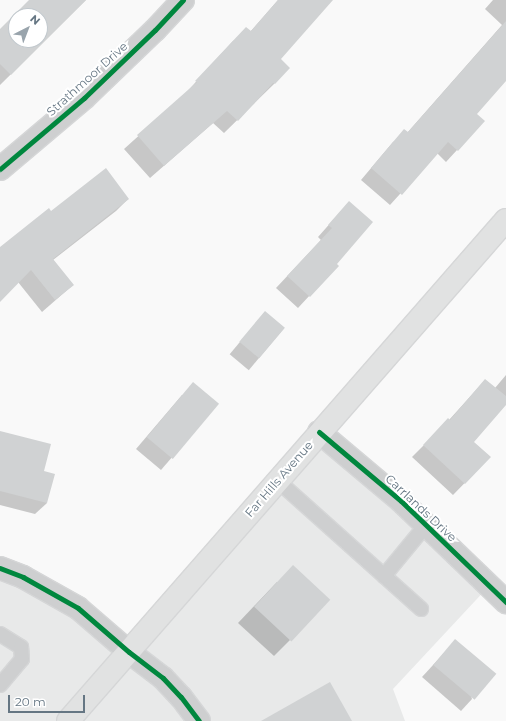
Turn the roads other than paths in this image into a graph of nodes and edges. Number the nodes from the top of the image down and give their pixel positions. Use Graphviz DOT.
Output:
graph roads {
  1 [pos="183,0"];
  2 [pos="0,169"];
  3 [pos="506,220"];
  4 [pos="319,432"];
  5 [pos="278,481"];
  6 [pos="426,525"];
  7 [pos="0,568"];
  8 [pos="384,576"];
  9 [pos="506,602"];
  10 [pos="421,608"];
  11 [pos="0,634"];
  12 [pos="129,652"];
  13 [pos="0,685"];
  14 [pos="68,721"];
  15 [pos="199,721"];
  1 -- 2 [label="street, Strathmoor Drive"];
  3 -- 4 [label="main road, Far Hills Avenue"];
  4 -- 5 [label="main road, Far Hills Avenue"];
  4 -- 6 [label="street, Carrlands Drive"];
  5 -- 8 [label="lane"];
  5 -- 12 [label="main road, Far Hills Avenue"];
  6 -- 8 [label="lane"];
  6 -- 9 [label="street, Carrlands Drive"];
  7 -- 12 [label="street"];
  8 -- 10 [label="lane"];
  11 -- 13 [label="lane"];
  12 -- 14 [label="main road, Far Hills Avenue"];
  12 -- 15 [label="street"];
}
